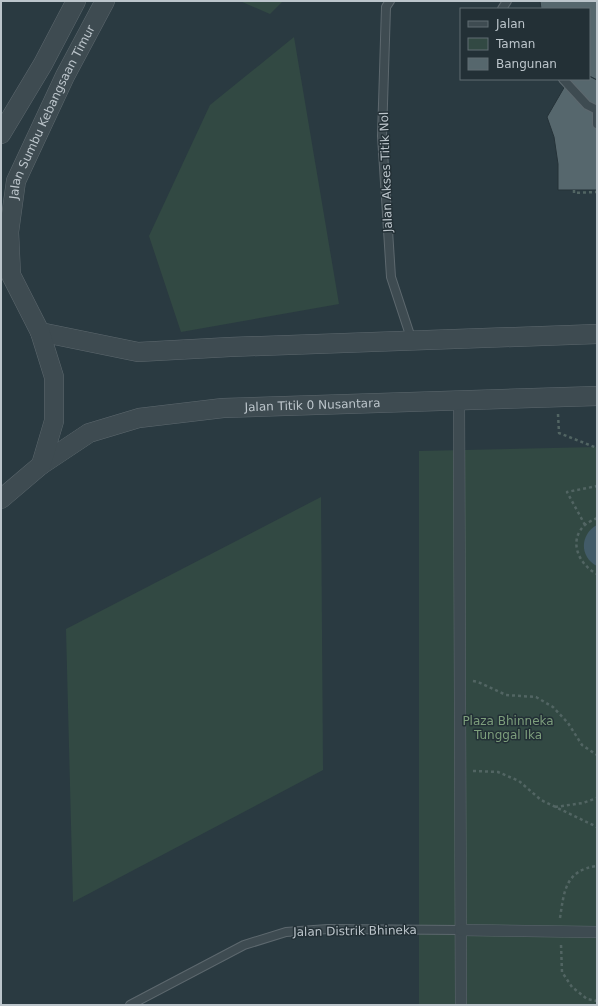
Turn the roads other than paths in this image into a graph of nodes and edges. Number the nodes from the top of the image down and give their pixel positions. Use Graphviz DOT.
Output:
graph roads {
  1 [pos="76,1"];
  2 [pos="105,1"];
  3 [pos="390,1"];
  4 [pos="564,80"];
  5 [pos="597,110"];
  6 [pos="597,114"];
  7 [pos="597,124"];
  8 [pos="1,134"];
  9 [pos="6,272"];
  10 [pos="40,332"];
  11 [pos="597,334"];
  12 [pos="412,341"];
  13 [pos="597,396"];
  14 [pos="459,400"];
  15 [pos="41,465"];
  16 [pos="1,499"];
  17 [pos="460,930"];
  18 [pos="597,932"];
  19 [pos="130,1005"];
  20 [pos="461,1005"];
  1 -- 8 [label="street"];
  2 -- 9 [label="street, Jalan Sumbu Kebangsaan Timur"];
  3 -- 12 [label="lane, Jalan Akses Titik Nol"];
  4 -- 5 [label="lane"];
  6 -- 7 [label="lane"];
  9 -- 10 [label="street, Jalan Sumbu Kebangsaan Timur"];
  10 -- 12 [label="street"];
  10 -- 15 [label="street, Jalan Sumbu Kebangsaan Timur"];
  11 -- 12 [label="street"];
  13 -- 14 [label="street, Jalan Titik 0 Nusantara"];
  14 -- 15 [label="street, Jalan Titik 0 Nusantara"];
  14 -- 17 [label="street"];
  15 -- 16 [label="street"];
  17 -- 18 [label="street, Jalan Distrik Bhineka"];
  17 -- 19 [label="lane, Jalan Distrik Bhineka"];
  17 -- 20 [label="street"];
}
